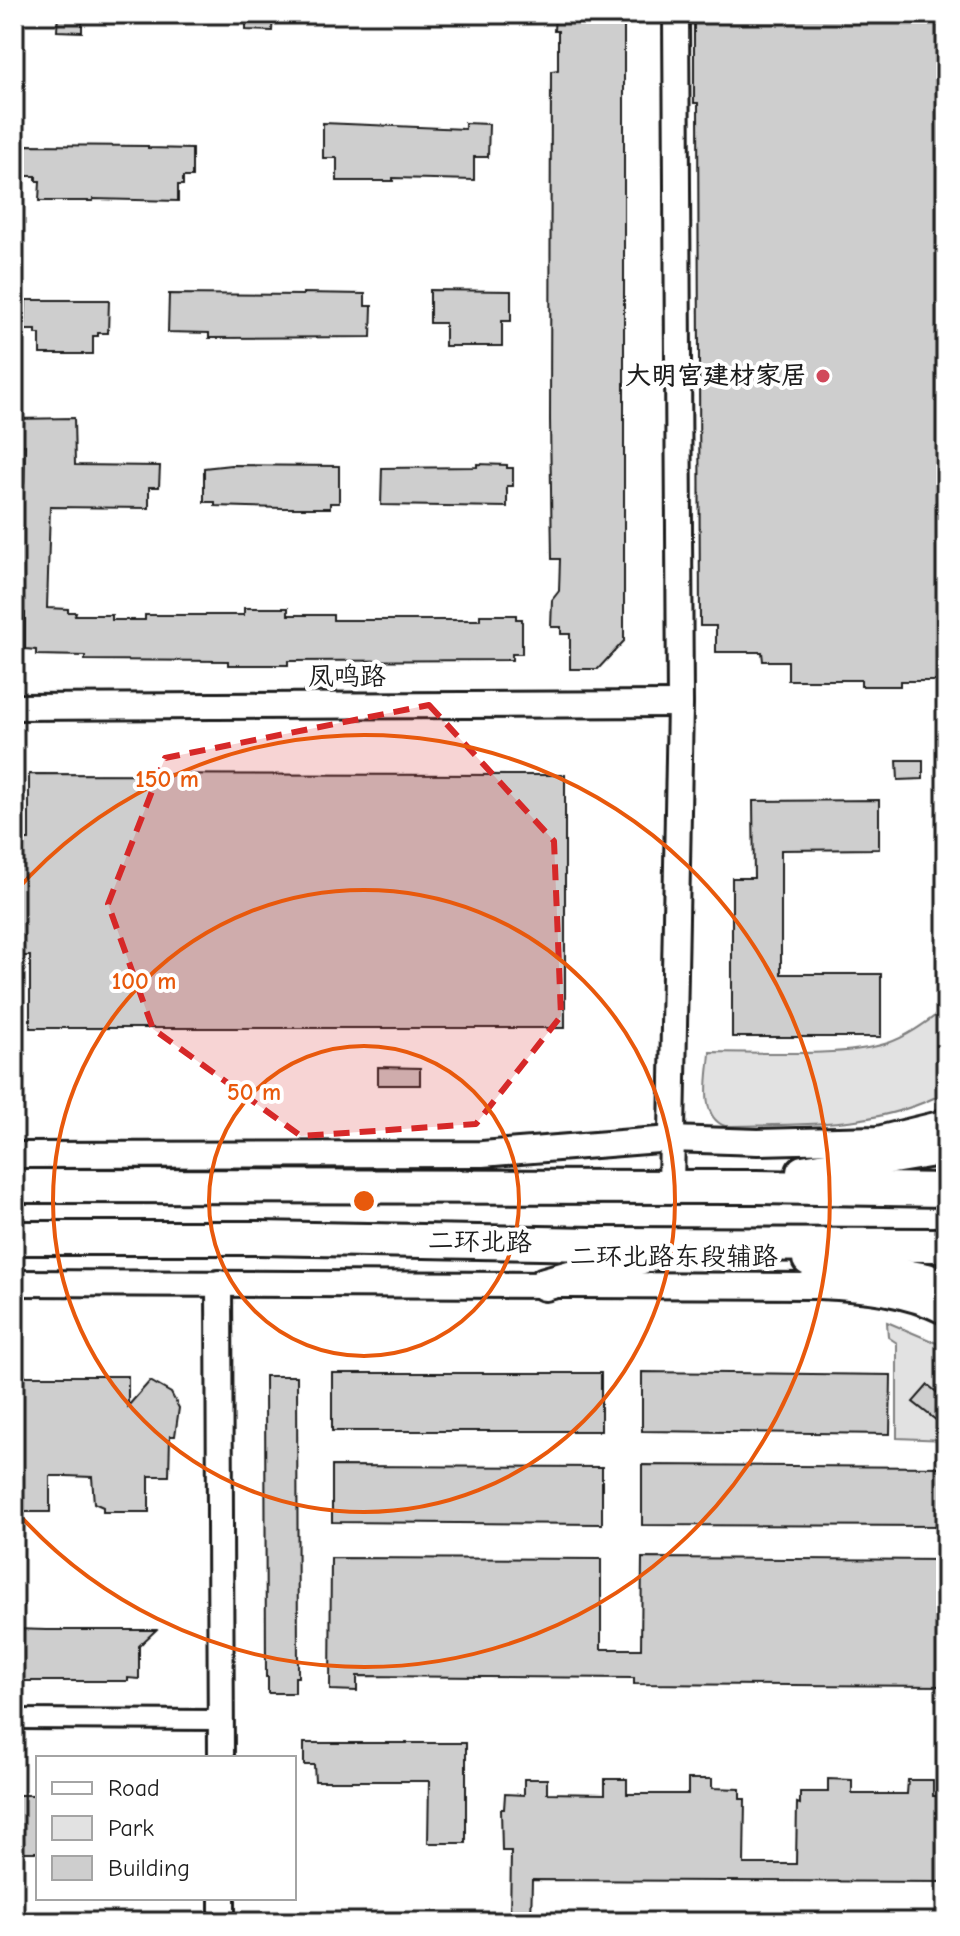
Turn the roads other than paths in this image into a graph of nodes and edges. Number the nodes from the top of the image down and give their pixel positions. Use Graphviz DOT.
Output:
graph roads {
  1 [pos="676,14"];
  2 [pos="680,704"];
  3 [pos="14,707"];
  4 [pos="946,1120"];
  5 [pos="671,1139"];
  6 [pos="946,1148"];
  7 [pos="14,1155"];
  8 [pos="14,1186"];
  9 [pos="684,1187"];
  10 [pos="946,1190"];
  11 [pos="14,1238"];
  12 [pos="690,1244"];
  13 [pos="727,1244"];
  14 [pos="946,1245"];
  15 [pos="14,1283"];
  16 [pos="219,1283"];
  17 [pos="545,1284"];
  18 [pos="946,1291"];
  19 [pos="946,1312"];
  20 [pos="14,1719"];
  21 [pos="221,1720"];
  22 [pos="221,1756"];
  23 [pos="222,1900"];
  24 [pos="222,1922"];
  1 -- 2 [label="street"];
  2 -- 3 [label="street, 凤鸣路"];
  2 -- 5 [label="street"];
  4 -- 5 [label="street"];
  5 -- 7 [label="street"];
  5 -- 9 [label="street"];
  6 -- 9 [label="highway"];
  8 -- 9 [label="highway, 二环北路"];
  9 -- 10 [label="highway, 二环北路"];
  11 -- 12 [label="highway, 二环北路"];
  12 -- 13 [label="highway, 二环北路"];
  12 -- 17 [label="highway"];
  13 -- 14 [label="highway, 二环北路"];
  13 -- 18 [label="highway"];
  15 -- 16 [label="street, 二环北路东段辅路"];
  16 -- 17 [label="street, 二环北路东段辅路"];
  16 -- 21 [label="street"];
  17 -- 19 [label="street, 二环北路东段辅路"];
  20 -- 21 [label="street"];
  21 -- 22 [label="street"];
  23 -- 24 [label="street"];
}
